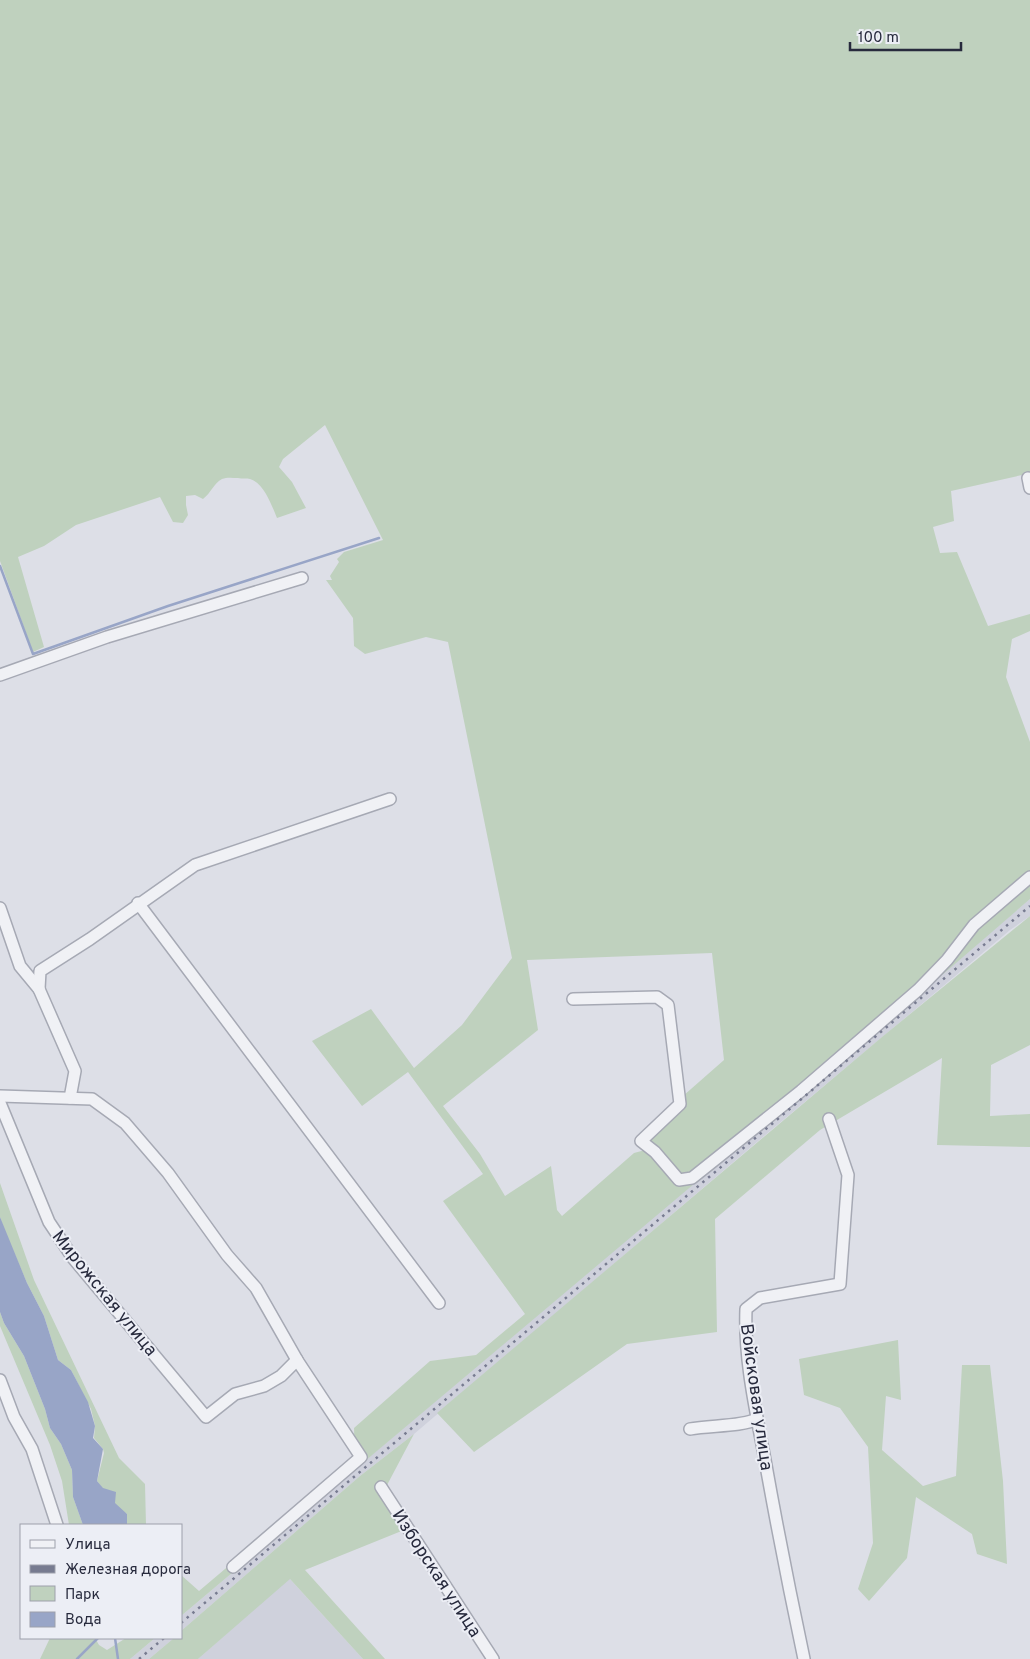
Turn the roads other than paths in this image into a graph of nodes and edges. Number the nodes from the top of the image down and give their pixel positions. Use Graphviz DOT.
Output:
graph roads {
  1 [pos="302,578"];
  2 [pos="0,674"];
  3 [pos="390,799"];
  4 [pos="1030,877"];
  5 [pos="138,903"];
  6 [pos="0,908"];
  7 [pos="39,989"];
  8 [pos="573,999"];
  9 [pos="0,1096"];
  10 [pos="70,1098"];
  11 [pos="0,1102"];
  12 [pos="829,1119"];
  13 [pos="439,1303"];
  14 [pos="297,1360"];
  15 [pos="0,1380"];
  16 [pos="757,1419"];
  17 [pos="690,1428"];
  18 [pos="381,1487"];
  19 [pos="57,1524"];
  20 [pos="233,1567"];
  21 [pos="493,1659"];
  22 [pos="804,1659"];
  1 -- 2 [label="street"];
  3 -- 5 [label="street"];
  4 -- 8 [label="street"];
  5 -- 7 [label="street"];
  5 -- 13 [label="street"];
  6 -- 7 [label="street"];
  7 -- 10 [label="street"];
  9 -- 10 [label="street"];
  10 -- 14 [label="street"];
  11 -- 14 [label="street, Мирожская улица"];
  12 -- 16 [label="street, Войсковая улица"];
  14 -- 20 [label="street"];
  15 -- 19 [label="street"];
  16 -- 17 [label="street"];
  16 -- 22 [label="street, Войсковая улица"];
  18 -- 21 [label="street, Изборская улица"];
}
